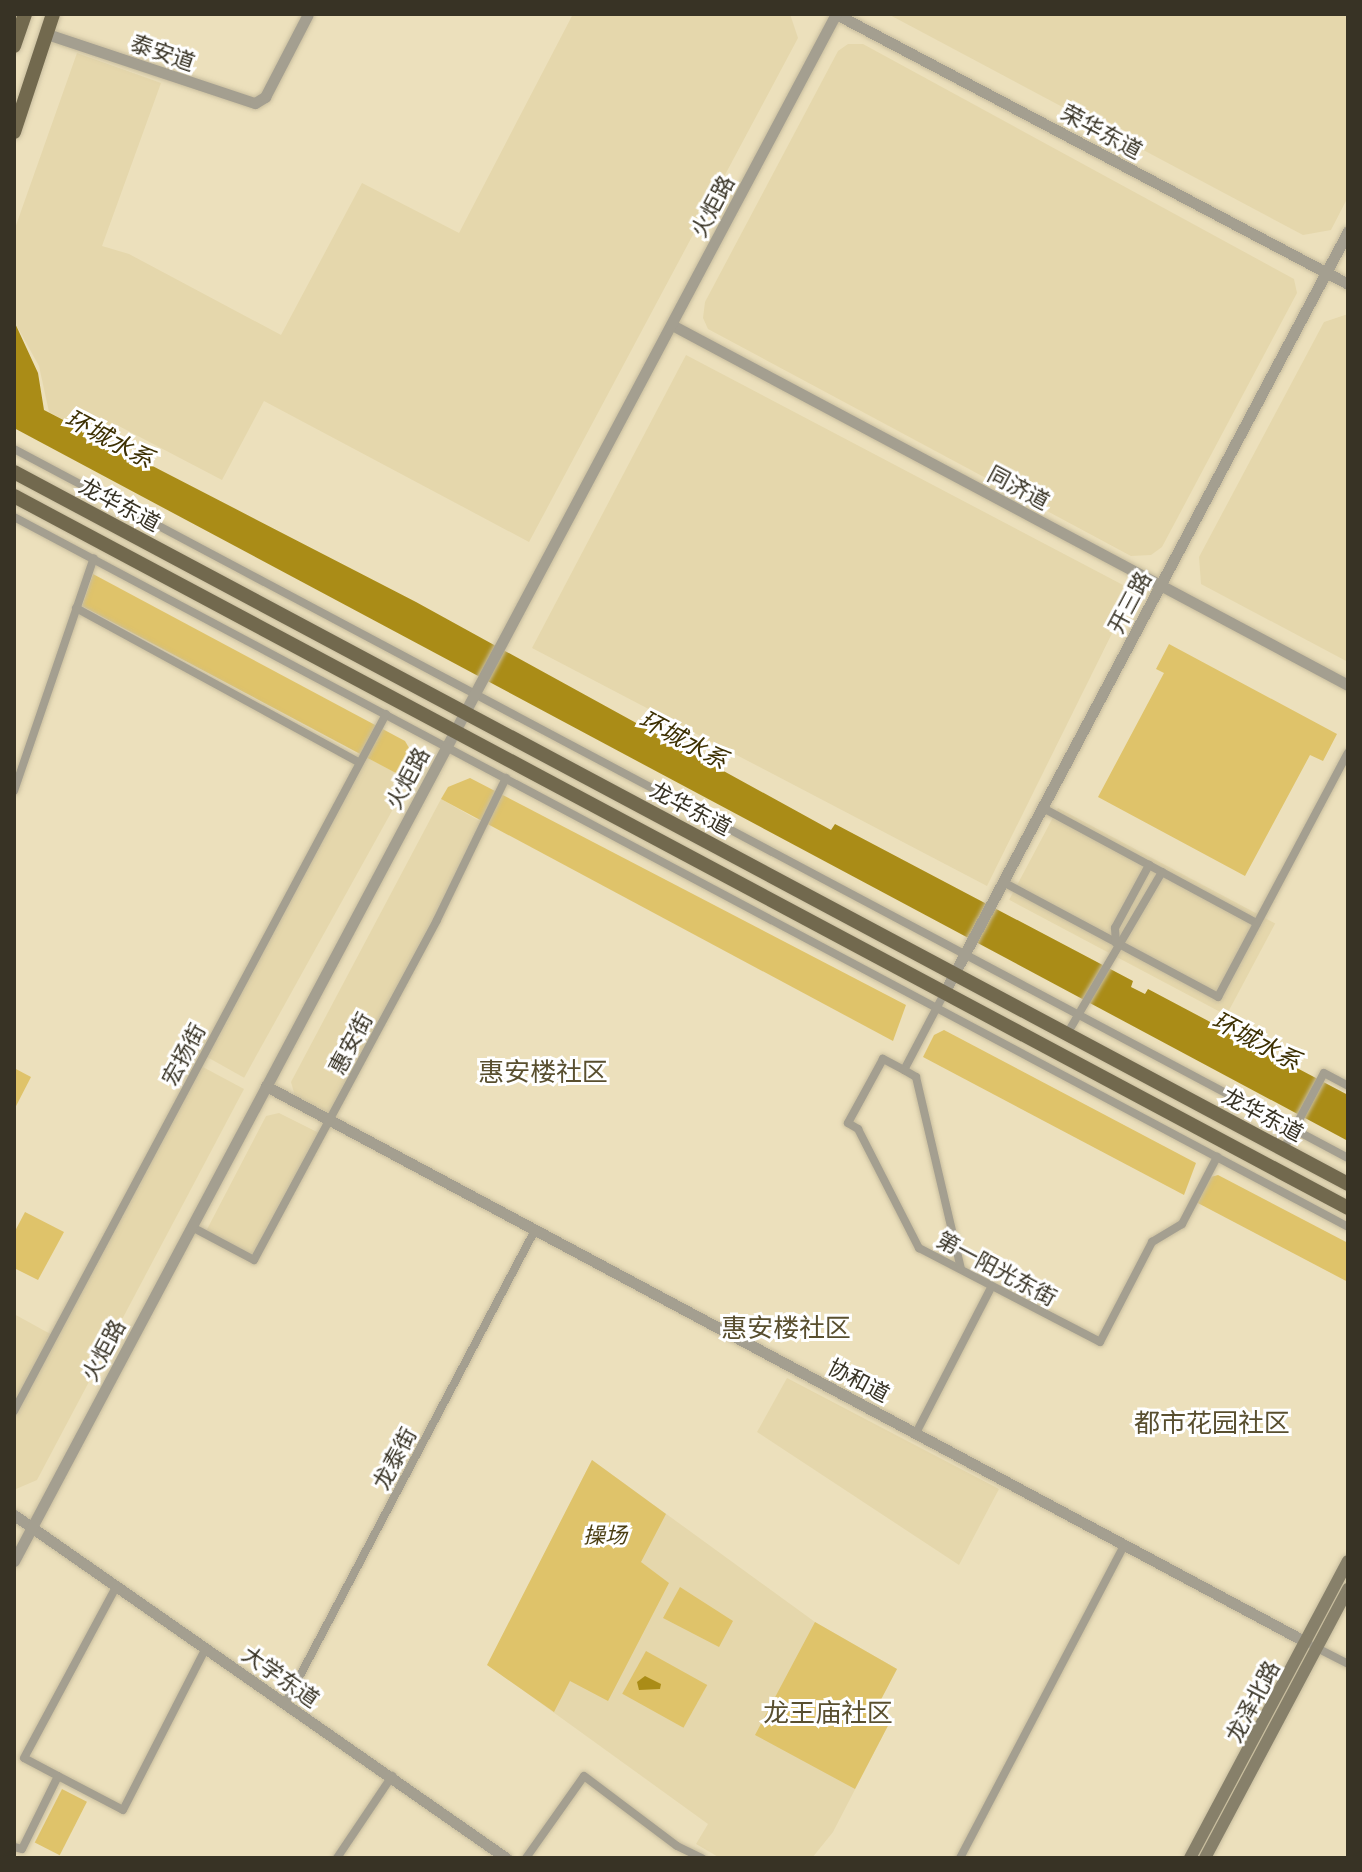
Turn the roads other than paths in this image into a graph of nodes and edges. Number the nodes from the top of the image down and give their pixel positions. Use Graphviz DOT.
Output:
graph roads {
  1 [pos="25,14"];
  2 [pos="53,14"];
  3 [pos="308,14"];
  4 [pos="836,14"];
  5 [pos="47,34"];
  6 [pos="14,46"];
  7 [pos="14,132"];
  8 [pos="1348,231"];
  9 [pos="1326,272"];
  10 [pos="1348,284"];
  11 [pos="672,325"];
  12 [pos="14,449"];
  13 [pos="14,472"];
  14 [pos="14,496"];
  15 [pos="14,517"];
  16 [pos="94,558"];
  17 [pos="1161,584"];
  18 [pos="76,608"];
  19 [pos="1348,685"];
  20 [pos="475,693"];
  21 [pos="465,713"];
  22 [pos="386,714"];
  23 [pos="454,733"];
  24 [pos="447,747"];
  25 [pos="1348,753"];
  26 [pos="359,762"];
  27 [pos="506,778"];
  28 [pos="14,791"];
  29 [pos="1043,808"];
  30 [pos="1149,865"];
  31 [pos="1162,872"];
  32 [pos="1003,882"];
  33 [pos="1257,923"];
  34 [pos="1116,943"];
  35 [pos="964,955"];
  36 [pos="954,974"];
  37 [pos="945,991"];
  38 [pos="937,1007"];
  39 [pos="1077,1015"];
  40 [pos="1067,1034"];
  41 [pos="904,1070"];
  42 [pos="266,1086"];
  43 [pos="1348,1086"];
  44 [pos="329,1120"];
  45 [pos="1294,1129"];
  46 [pos="1283,1150"];
  47 [pos="1217,1157"];
  48 [pos="1348,1158"];
  49 [pos="1348,1184"];
  50 [pos="1348,1208"];
  51 [pos="192,1227"];
  52 [pos="1348,1227"];
  53 [pos="535,1230"];
  54 [pos="961,1270"];
  55 [pos="992,1286"];
  56 [pos="14,1411"];
  57 [pos="916,1433"];
  58 [pos="14,1506"];
  59 [pos="14,1515"];
  60 [pos="33,1525"];
  61 [pos="1124,1545"];
  62 [pos="14,1561"];
  63 [pos="1348,1561"];
  64 [pos="117,1585"];
  65 [pos="1348,1589"];
  66 [pos="1311,1645"];
  67 [pos="206,1648"];
  68 [pos="1348,1664"];
  69 [pos="285,1704"];
  70 [pos="58,1776"];
  71 [pos="392,1776"];
  72 [pos="14,1847"];
  73 [pos="337,1858"];
  74 [pos="506,1858"];
  75 [pos="526,1858"];
  76 [pos="702,1858"];
  77 [pos="960,1858"];
  78 [pos="1190,1858"];
  79 [pos="1205,1858"];
  1 -- 6 [label="main road"];
  2 -- 5 [label="main road"];
  3 -- 5 [label="street, 泰安道"];
  4 -- 9 [label="street, 荣华东道"];
  4 -- 11 [label="street, 火炬路"];
  5 -- 7 [label="main road"];
  8 -- 9 [label="street, 开三路"];
  9 -- 10 [label="street, 荣华东道"];
  9 -- 17 [label="street, 开三路"];
  11 -- 17 [label="street, 同济道"];
  11 -- 20 [label="street, 火炬路"];
  12 -- 20 [label="street"];
  13 -- 21 [label="main road, 龙华东道"];
  14 -- 23 [label="main road, 龙华东道"];
  15 -- 16 [label="street"];
  16 -- 18 [label="street"];
  16 -- 22 [label="street"];
  17 -- 19 [label="street, 同济道"];
  17 -- 29 [label="street, 开三路"];
  18 -- 26 [label="street"];
  18 -- 28 [label="street"];
  20 -- 21 [label="street, 火炬路"];
  20 -- 35 [label="street"];
  21 -- 23 [label="street, 火炬路"];
  21 -- 36 [label="main road, 龙华东道"];
  22 -- 24 [label="street"];
  22 -- 26 [label="street, 宏扬街"];
  23 -- 24 [label="street, 火炬路"];
  23 -- 37 [label="main road, 龙华东道"];
  24 -- 27 [label="street"];
  24 -- 42 [label="street, 火炬路"];
  25 -- 33 [label="street"];
  26 -- 56 [label="street, 宏扬街"];
  27 -- 38 [label="street"];
  27 -- 44 [label="street, 惠安街"];
  29 -- 30 [label="street"];
  29 -- 32 [label="street, 开三路"];
  30 -- 31 [label="street"];
  30 -- 34 [label="street"];
  31 -- 33 [label="street"];
  31 -- 34 [label="street"];
  32 -- 34 [label="street"];
  32 -- 35 [label="street, 开三路"];
  33 -- 34 [label="street"];
  34 -- 39 [label="street"];
  35 -- 36 [label="street, 开三路"];
  35 -- 39 [label="street"];
  36 -- 37 [label="street, 开三路"];
  36 -- 40 [label="main road, 龙华东道"];
  37 -- 38 [label="street"];
  37 -- 50 [label="main road, 龙华东道"];
  38 -- 41 [label="street"];
  38 -- 47 [label="street"];
  39 -- 40 [label="street"];
  39 -- 45 [label="street"];
  40 -- 46 [label="main road, 龙华东道"];
  41 -- 54 [label="street"];
  41 -- 54 [label="street, 第一阳光东街"];
  42 -- 44 [label="street, 协和道"];
  42 -- 51 [label="street, 火炬路"];
  43 -- 45 [label="street"];
  44 -- 51 [label="street, 惠安街"];
  44 -- 53 [label="street, 协和道"];
  45 -- 46 [label="street"];
  45 -- 48 [label="street"];
  46 -- 49 [label="main road, 龙华东道"];
  47 -- 52 [label="street"];
  47 -- 55 [label="street, 第一阳光东街"];
  51 -- 60 [label="street, 火炬路"];
  53 -- 57 [label="street, 协和道"];
  53 -- 69 [label="street, 龙泰街"];
  54 -- 55 [label="street, 第一阳光东街"];
  55 -- 57 [label="street"];
  57 -- 61 [label="street, 协和道"];
  58 -- 60 [label="street, 大学东道"];
  59 -- 60 [label="street, 大学东道"];
  60 -- 62 [label="street, 火炬路"];
  60 -- 64 [label="street, 大学东道"];
  61 -- 66 [label="street, 协和道"];
  61 -- 77 [label="street"];
  63 -- 66 [label="main road, 龙泽北路"];
  64 -- 67 [label="street, 大学东道"];
  64 -- 70 [label="street"];
  65 -- 66 [label="main road, 龙泽北路"];
  66 -- 68 [label="street"];
  66 -- 78 [label="main road, 龙泽北路"];
  66 -- 79 [label="main road, 龙泽北路"];
  67 -- 69 [label="street, 大学东道"];
  67 -- 70 [label="street"];
  69 -- 71 [label="street, 大学东道"];
  70 -- 72 [label="street"];
  71 -- 73 [label="street"];
  71 -- 74 [label="street, 大学东道"];
  75 -- 76 [label="street"];
}
